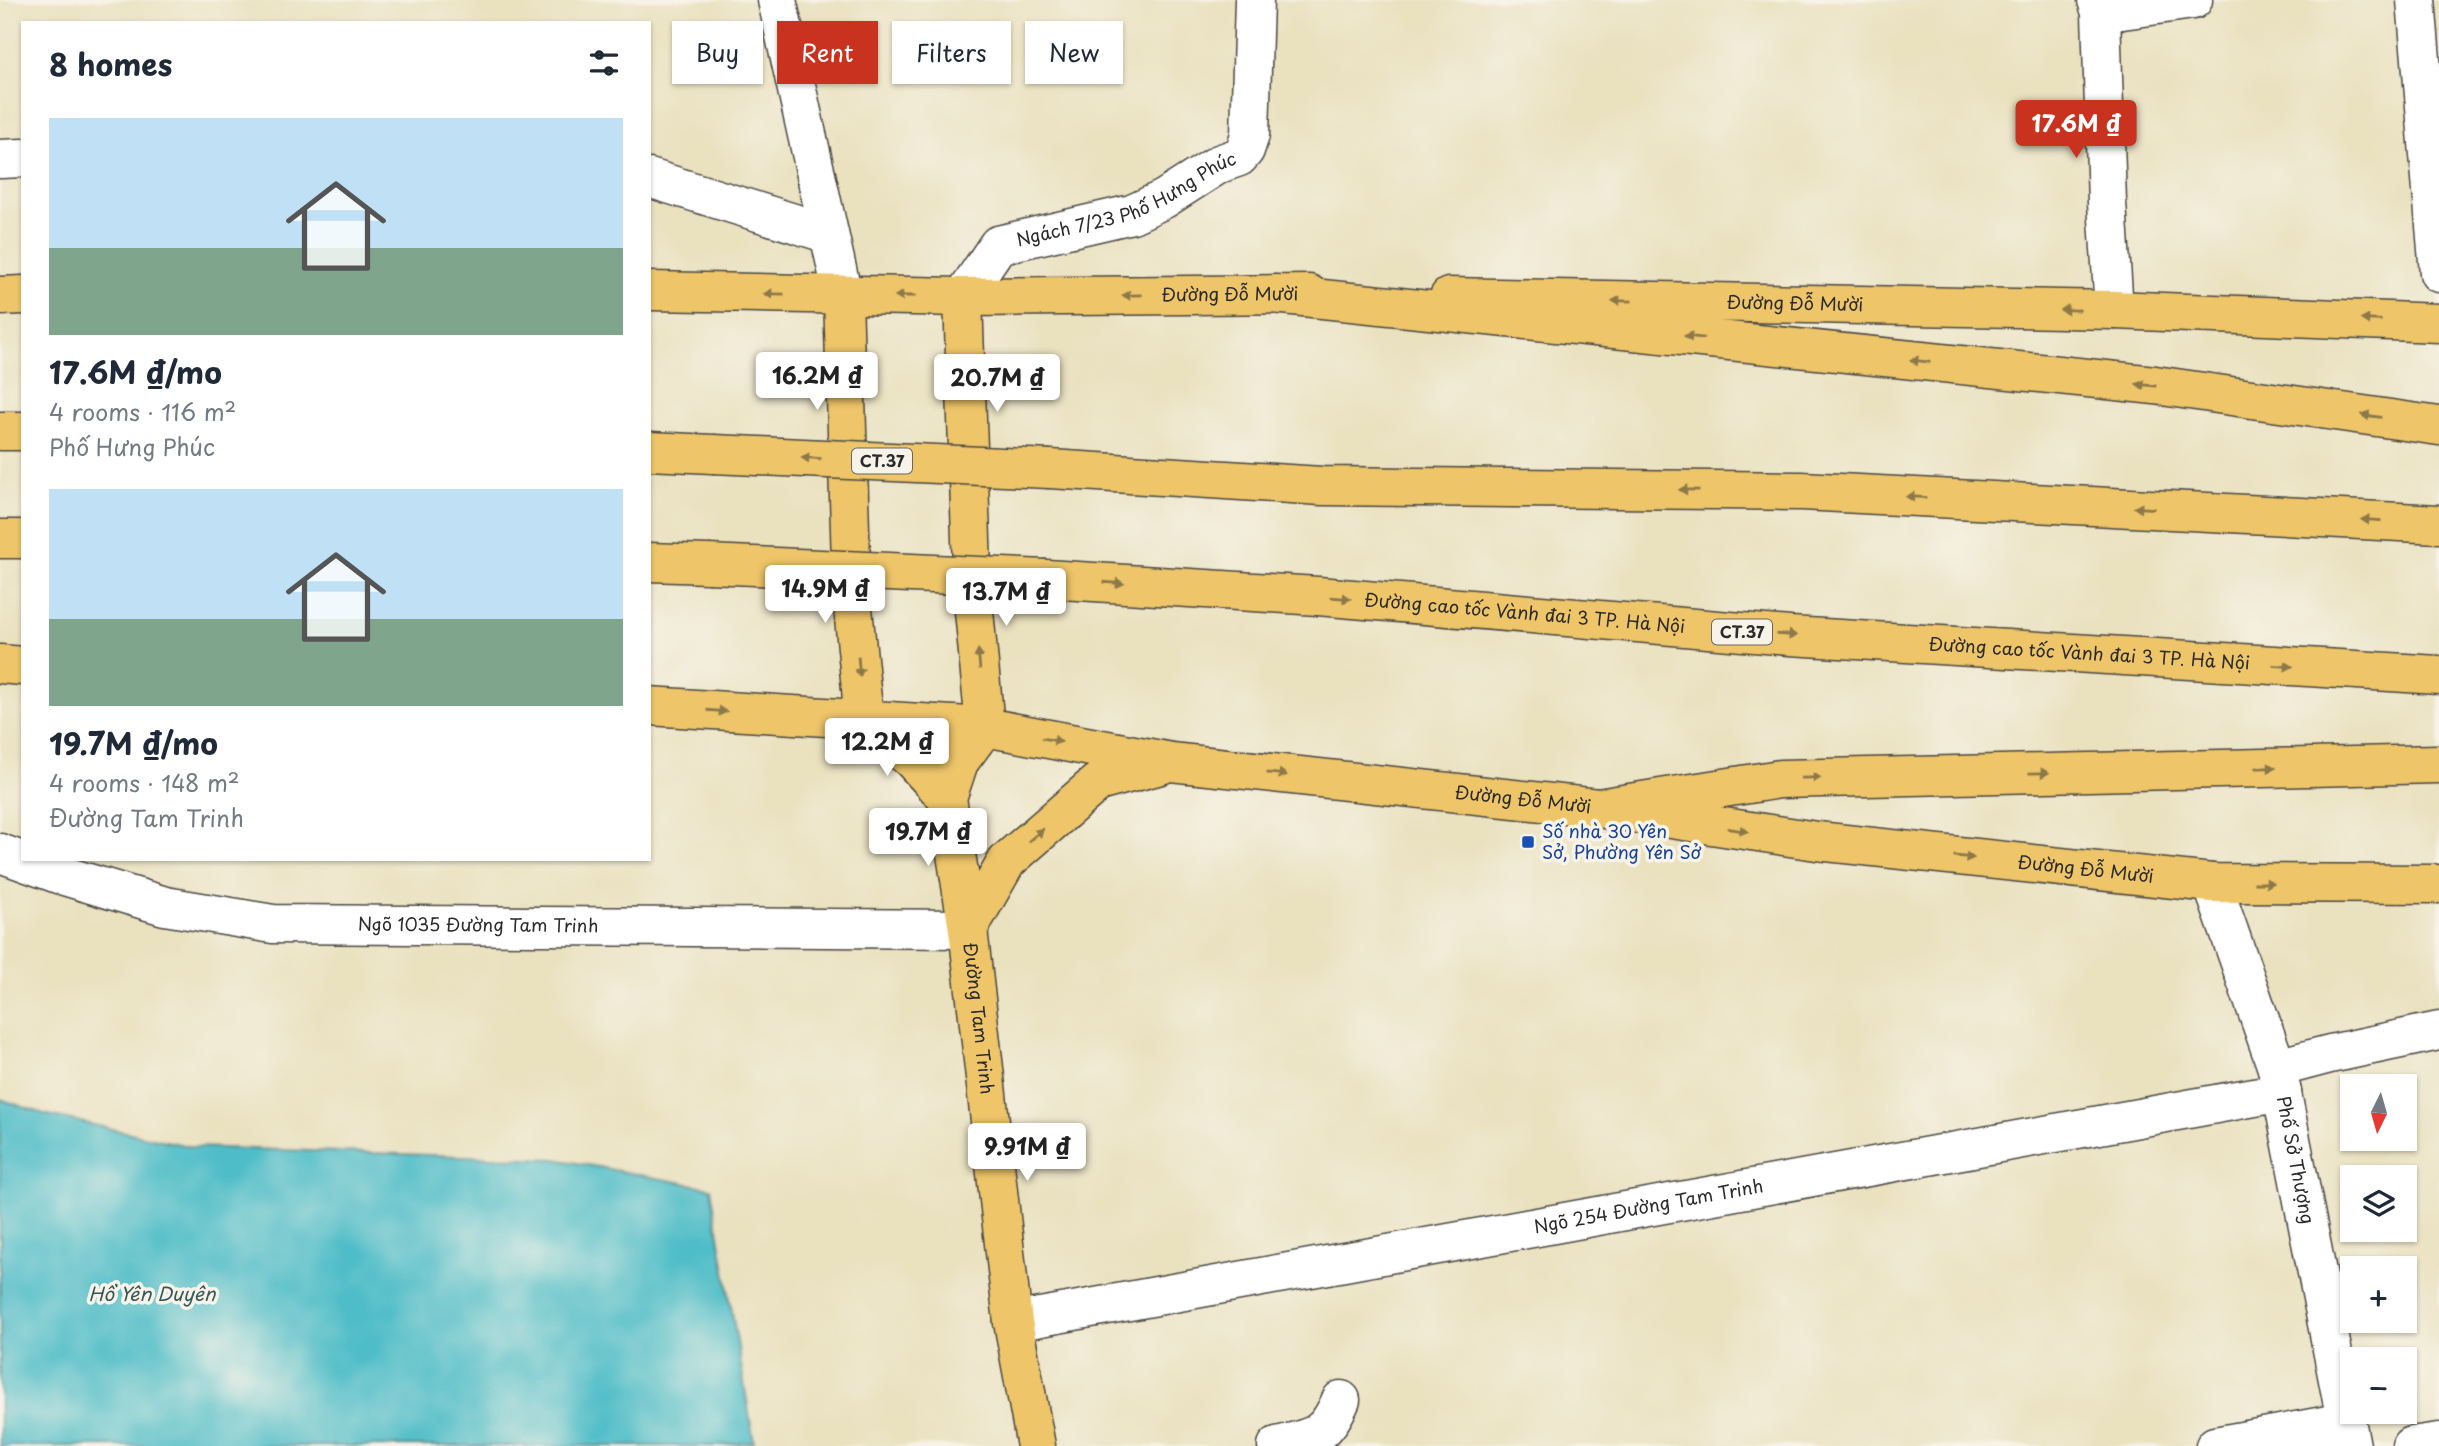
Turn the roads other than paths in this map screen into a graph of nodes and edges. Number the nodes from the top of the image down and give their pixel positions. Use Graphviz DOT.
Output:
graph roads {
  1 [pos="777,0"];
  2 [pos="1254,0"];
  3 [pos="2193,0"];
  4 [pos="2416,0"];
  5 [pos="2099,7"];
  6 [pos="21,158"];
  7 [pos="0,159"];
  8 [pos="651,179"];
  9 [pos="829,234"];
  10 [pos="2439,273"];
  11 [pos="651,291"];
  12 [pos="1274,294"];
  13 [pos="21,295"];
  14 [pos="0,296"];
  15 [pos="842,296"];
  16 [pos="963,297"];
  17 [pos="2114,310"];
  18 [pos="2439,323"];
  19 [pos="2439,426"];
  20 [pos="0,431"];
  21 [pos="21,431"];
  22 [pos="651,452"];
  23 [pos="2439,523"];
  24 [pos="0,539"];
  25 [pos="21,539"];
  26 [pos="651,562"];
  27 [pos="0,664"];
  28 [pos="21,666"];
  29 [pos="2439,675"];
  30 [pos="651,706"];
  31 [pos="864,719"];
  32 [pos="985,727"];
  33 [pos="1171,762"];
  34 [pos="2439,764"];
  35 [pos="947,798"];
  36 [pos="1598,808"];
  37 [pos="0,853"];
  38 [pos="21,861"];
  39 [pos="22,861"];
  40 [pos="2212,883"];
  41 [pos="2439,884"];
  42 [pos="968,929"];
  43 [pos="2439,1031"];
  44 [pos="2280,1080"];
  45 [pos="1013,1322"];
  46 [pos="1341,1400"];
  47 [pos="2348,1434"];
  48 [pos="2439,1442"];
  49 [pos="1036,1446"];
  50 [pos="1277,1446"];
  51 [pos="2215,1446"];
  52 [pos="2411,1446"];
  1 -- 9 [label="street"];
  2 -- 16 [label="street, Ngách 7/23 Phố Hưng Phúc"];
  3 -- 5 [label="street"];
  4 -- 10 [label="street"];
  5 -- 17 [label="street"];
  6 -- 7 [label="street"];
  8 -- 9 [label="street"];
  9 -- 15 [label="street"];
  15 -- 11 [label="main road, Đường Đỗ Mười, one-way"];
  12 -- 16 [label="main road, Đường Đỗ Mười, one-way"];
  17 -- 12 [label="main road, Đường Đỗ Mười, one-way"];
  19 -- 12 [label="main road, one-way"];
  13 -- 14 [label="main road"];
  16 -- 15 [label="main road, Đường Đỗ Mười, one-way"];
  15 -- 31 [label="main road, one-way"];
  32 -- 16 [label="main road, one-way"];
  18 -- 17 [label="main road, Đường Đỗ Mười, one-way"];
  20 -- 21 [label="main road"];
  23 -- 22 [label="main road, CT.37, one-way, bridge"];
  24 -- 25 [label="main road"];
  26 -- 29 [label="main road, Đường cao tốc Vành đai 3 TP. Hà Nội / CT.37, one-way, bridge"];
  27 -- 28 [label="main road"];
  30 -- 31 [label="main road, Đường Đỗ Mười, one-way"];
  31 -- 32 [label="main road, Đường Đỗ Mười"];
  31 -- 35 [label="main road"];
  32 -- 33 [label="main road, Đường Đỗ Mười, one-way"];
  32 -- 35 [label="main road, Đường Tam Trinh"];
  33 -- 36 [label="main road, Đường Đỗ Mười, one-way"];
  42 -- 33 [label="main road, one-way"];
  36 -- 34 [label="main road, one-way"];
  35 -- 42 [label="main road, Đường Tam Trinh"];
  36 -- 40 [label="main road, Đường Đỗ Mười, one-way"];
  37 -- 38 [label="street, Ngõ 1035 Đường Tam Trinh"];
  39 -- 42 [label="street, Ngõ 1035 Đường Tam Trinh"];
  40 -- 41 [label="main road, Đường Đỗ Mười, one-way"];
  40 -- 44 [label="street, Phố Sở Thượng"];
  42 -- 45 [label="main road, Đường Tam Trinh"];
  43 -- 44 [label="street, Ngõ 254 Đường Tam Trinh"];
  44 -- 45 [label="street, Ngõ 254 Đường Tam Trinh"];
  44 -- 47 [label="street, Phố Sở Thượng"];
  45 -- 49 [label="main road, Đường Tam Trinh"];
  46 -- 50 [label="street"];
  47 -- 51 [label="street"];
  48 -- 52 [label="street"];
}
